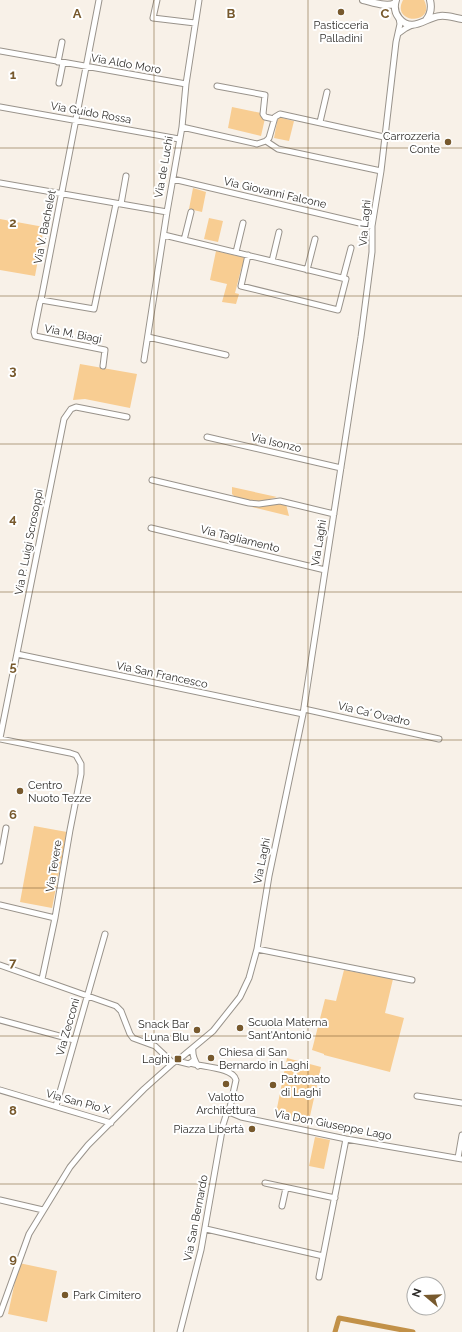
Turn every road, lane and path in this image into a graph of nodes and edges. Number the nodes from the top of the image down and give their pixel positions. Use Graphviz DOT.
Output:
graph roads {
  1 [pos="99,0"];
  2 [pos="156,0"];
  3 [pos="199,0"];
  4 [pos="363,0"];
  5 [pos="396,1"];
  6 [pos="431,3"];
  7 [pos="384,4"];
  8 [pos="398,15"];
  9 [pos="444,16"];
  10 [pos="462,19"];
  11 [pos="425,21"];
  12 [pos="195,23"];
  13 [pos="412,25"];
  14 [pos="398,33"];
  15 [pos="62,42"];
  16 [pos="0,51"];
  17 [pos="60,62"];
  18 [pos="86,67"];
  19 [pos="59,84"];
  20 [pos="186,84"];
  21 [pos="217,86"];
  22 [pos="327,92"];
  23 [pos="0,107"];
  24 [pos="274,119"];
  25 [pos="76,120"];
  26 [pos="320,122"];
  27 [pos="182,127"];
  28 [pos="384,137"];
  29 [pos="179,139"];
  30 [pos="266,141"];
  31 [pos="380,171"];
  32 [pos="126,176"];
  33 [pos="173,179"];
  34 [pos="0,183"];
  35 [pos="62,194"];
  36 [pos="119,204"];
  37 [pos="167,212"];
  38 [pos="191,212"];
  39 [pos="243,223"];
  40 [pos="372,226"];
  41 [pos="279,232"];
  42 [pos="164,236"];
  43 [pos="315,239"];
  44 [pos="184,240"];
  45 [pos="351,248"];
  46 [pos="236,252"];
  47 [pos="248,255"];
  48 [pos="272,261"];
  49 [pos="307,270"];
  50 [pos="343,278"];
  51 [pos="41,300"];
  52 [pos="148,337"];
  53 [pos="226,355"];
  54 [pos="144,360"];
  55 [pos="103,366"];
  56 [pos="127,417"];
  57 [pos="207,437"];
  58 [pos="340,468"];
  59 [pos="152,480"];
  60 [pos="334,514"];
  61 [pos="151,528"];
  62 [pos="325,570"];
  63 [pos="17,654"];
  64 [pos="304,711"];
  65 [pos="0,738"];
  66 [pos="440,739"];
  67 [pos="77,757"];
  68 [pos="6,828"];
  69 [pos="0,861"];
  70 [pos="0,905"];
  71 [pos="55,918"];
  72 [pos="105,934"];
  73 [pos="257,949"];
  74 [pos="0,965"];
  75 [pos="42,979"];
  76 [pos="412,980"];
  77 [pos="87,995"];
  78 [pos="0,1020"];
  79 [pos="74,1040"];
  80 [pos="189,1058"];
  81 [pos="175,1062"];
  82 [pos="0,1090"];
  83 [pos="417,1096"];
  84 [pos="462,1103"];
  85 [pos="56,1106"];
  86 [pos="229,1108"];
  87 [pos="111,1123"];
  88 [pos="462,1135"];
  89 [pos="346,1138"];
  90 [pos="460,1158"];
  91 [pos="265,1183"];
  92 [pos="286,1188"];
  93 [pos="334,1198"];
  94 [pos="0,1200"];
  95 [pos="282,1206"];
  96 [pos="43,1210"];
  97 [pos="206,1229"];
  98 [pos="323,1256"];
  99 [pos="319,1277"];
  100 [pos="0,1314"];
  101 [pos="180,1332"];
  1 -- 18 [label="street, Via V. Bachelet"];
  2 -- 12 [label="street"];
  3 -- 12 [label="street, Via de Luchi"];
  4 -- 7 [label="main road"];
  5 -- 7 [label="main road"];
  5 -- 8 [label="main road"];
  6 -- 9 [label="main road"];
  6 -- 11 [label="main road"];
  7 -- 8 [label="main road"];
  8 -- 13 [label="main road"];
  8 -- 14 [label="street, Via Laghi"];
  9 -- 10 [label="main road"];
  9 -- 11 [label="main road"];
  11 -- 13 [label="main road"];
  12 -- 20 [label="street, Via de Luchi"];
  13 -- 14 [label="street"];
  14 -- 28 [label="street, Via Laghi"];
  15 -- 17 [label="street"];
  16 -- 17 [label="street, Via Aldo Moro"];
  17 -- 18 [label="street, Via Aldo Moro"];
  17 -- 19 [label="street"];
  18 -- 20 [label="street, Via Aldo Moro"];
  18 -- 25 [label="street, Via V. Bachelet"];
  20 -- 27 [label="street, Via de Luchi"];
  21 -- 24 [label="street"];
  22 -- 26 [label="street"];
  23 -- 25 [label="street, Via Guido Rossa"];
  24 -- 26 [label="street"];
  24 -- 30 [label="street"];
  25 -- 29 [label="street, Via Guido Rossa"];
  25 -- 35 [label="street, Via V. Bachelet"];
  26 -- 28 [label="street"];
  27 -- 29 [label="street, Via de Luchi"];
  27 -- 30 [label="street"];
  28 -- 31 [label="street, Via Laghi"];
  29 -- 33 [label="street, Via de Luchi"];
  30 -- 31 [label="street"];
  31 -- 40 [label="street, Via Laghi"];
  32 -- 36 [label="street"];
  33 -- 37 [label="street, Via de Luchi"];
  33 -- 40 [label="street, Via Giovanni Falcone"];
  34 -- 35 [label="street"];
  35 -- 36 [label="street"];
  35 -- 51 [label="street, Via V. Bachelet"];
  36 -- 37 [label="street"];
  36 -- 51 [label="street"];
  37 -- 42 [label="street, Via de Luchi"];
  38 -- 44 [label="street"];
  39 -- 46 [label="street"];
  40 -- 58 [label="street, Via Laghi"];
  41 -- 48 [label="street"];
  42 -- 44 [label="street"];
  42 -- 52 [label="street, Via de Luchi"];
  43 -- 49 [label="street"];
  44 -- 46 [label="street"];
  45 -- 50 [label="street"];
  46 -- 47 [label="street"];
  47 -- 48 [label="street"];
  47 -- 50 [label="street"];
  48 -- 49 [label="street"];
  49 -- 50 [label="street"];
  51 -- 55 [label="street, Via M. Biagi"];
  52 -- 53 [label="street"];
  52 -- 54 [label="street, Via de Luchi"];
  56 -- 63 [label="street, Via P. Luigi Scrosoppi"];
  57 -- 58 [label="street, Via Isonzo"];
  58 -- 60 [label="street, Via Laghi"];
  59 -- 60 [label="street"];
  60 -- 62 [label="street, Via Laghi"];
  61 -- 62 [label="street, Via Tagliamento"];
  62 -- 64 [label="street, Via Laghi"];
  63 -- 64 [label="street, Via San Francesco"];
  63 -- 65 [label="street, Via P. Luigi Scrosoppi"];
  64 -- 66 [label="street, Via Ca' Ovadro"];
  64 -- 73 [label="street, Via Laghi"];
  65 -- 67 [label="street, Via P. Luigi Scrosoppi"];
  67 -- 71 [label="street, Via Tevere"];
  68 -- 69 [label="street"];
  70 -- 71 [label="street"];
  71 -- 75 [label="street, Via Tevere"];
  72 -- 77 [label="street"];
  73 -- 76 [label="street"];
  73 -- 80 [label="street, Via Laghi"];
  74 -- 75 [label="street"];
  75 -- 77 [label="street"];
  77 -- 79 [label="street, Via Zecconi"];
  77 -- 81 [label="street, Via Zecconi"];
  78 -- 79 [label="street"];
  79 -- 85 [label="street, Via Zecconi"];
  80 -- 81 [label="street, Via San Pio X"];
  80 -- 86 [label="street"];
  81 -- 87 [label="street, Via San Pio X"];
  82 -- 85 [label="street, Via San Pio X"];
  83 -- 84 [label="street"];
  85 -- 87 [label="street, Via San Pio X"];
  86 -- 89 [label="street, Via Don Giuseppe Lago"];
  86 -- 97 [label="street, Via San Bernardo"];
  87 -- 96 [label="street"];
  88 -- 90 [label="street"];
  89 -- 90 [label="street, Via Don Giuseppe Lago"];
  89 -- 93 [label="street"];
  91 -- 92 [label="street"];
  92 -- 93 [label="street"];
  92 -- 95 [label="street"];
  93 -- 98 [label="street"];
  94 -- 96 [label="street"];
  96 -- 100 [label="street"];
  97 -- 98 [label="street"];
  97 -- 101 [label="street, Via San Bernardo"];
  98 -- 99 [label="street"];
}
